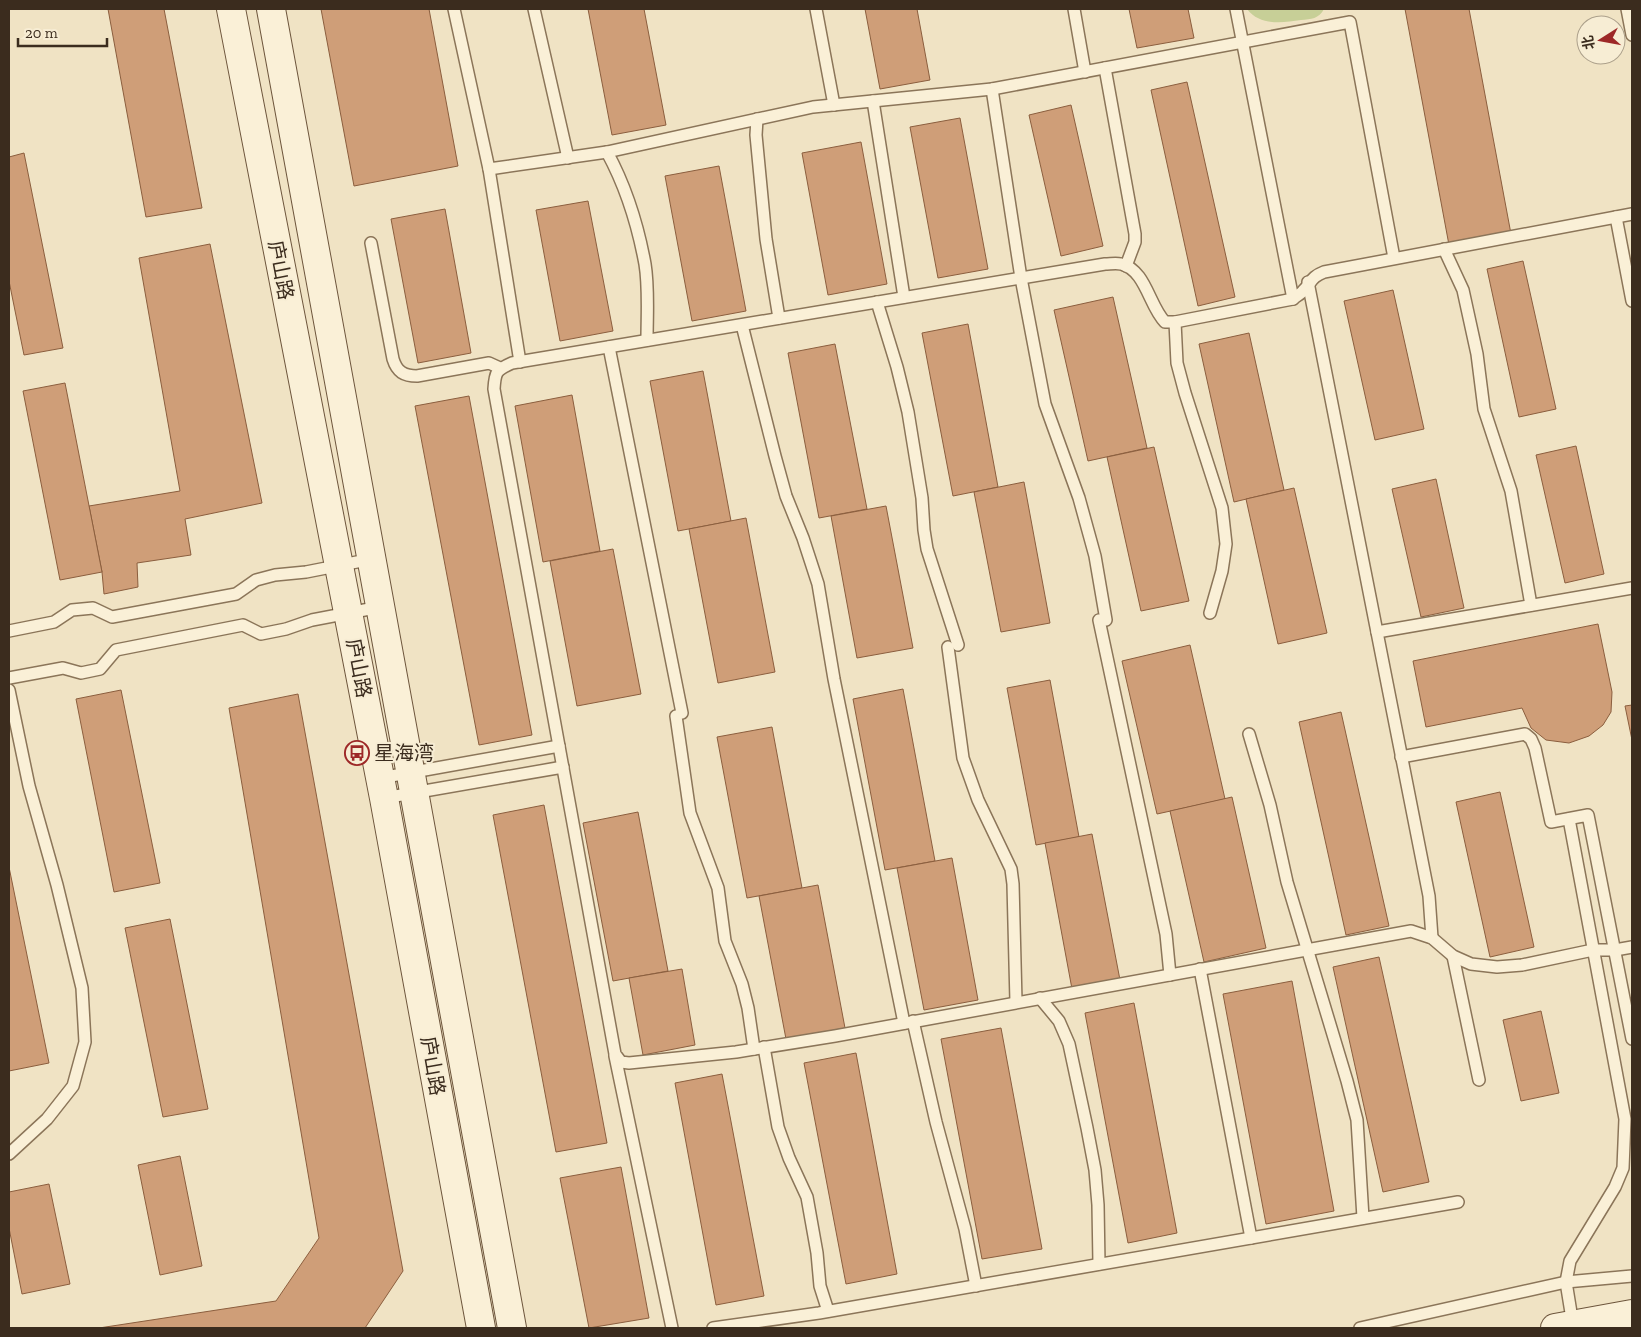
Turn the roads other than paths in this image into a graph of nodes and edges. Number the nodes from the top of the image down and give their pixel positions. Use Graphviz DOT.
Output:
graph roads {
  1 [pos="231,9"];
  2 [pos="272,9"];
  3 [pos="454,9"];
  4 [pos="534,9"];
  5 [pos="816,9"];
  6 [pos="1074,9"];
  7 [pos="1236,9"];
  8 [pos="1627,9"];
  9 [pos="1632,35"];
  10 [pos="1243,42"];
  11 [pos="1105,68"];
  12 [pos="1085,72"];
  13 [pos="992,89"];
  14 [pos="873,101"];
  15 [pos="834,105"];
  16 [pos="757,120"];
  17 [pos="607,152"];
  18 [pos="568,158"];
  19 [pos="489,170"];
  20 [pos="1632,214"];
  21 [pos="1616,216"];
  22 [pos="371,242"];
  23 [pos="1444,249"];
  24 [pos="1394,258"];
  25 [pos="1126,266"];
  26 [pos="1021,278"];
  27 [pos="1308,282"];
  28 [pos="904,297"];
  29 [pos="1293,299"];
  30 [pos="1632,301"];
  31 [pos="877,302"];
  32 [pos="779,318"];
  33 [pos="1175,322"];
  34 [pos="742,325"];
  35 [pos="648,340"];
  36 [pos="609,347"];
  37 [pos="520,362"];
  38 [pos="500,368"];
  39 [pos="372,559"];
  40 [pos="339,565"];
  41 [pos="1632,588"];
  42 [pos="1530,605"];
  43 [pos="380,606"];
  44 [pos="348,613"];
  45 [pos="1210,613"];
  46 [pos="9,631"];
  47 [pos="1377,632"];
  48 [pos="9,678"];
  49 [pos="9,690"];
  50 [pos="1249,734"];
  51 [pos="559,746"];
  52 [pos="1401,757"];
  53 [pos="563,767"];
  54 [pos="412,783"];
  55 [pos="382,788"];
  56 [pos="1568,819"];
  57 [pos="1432,938"];
  58 [pos="1632,948"];
  59 [pos="1308,950"];
  60 [pos="1593,950"];
  61 [pos="1615,950"];
  62 [pos="1453,956"];
  63 [pos="1200,969"];
  64 [pos="1170,975"];
  65 [pos="1040,998"];
  66 [pos="1016,1002"];
  67 [pos="909,1022"];
  68 [pos="1632,1039"];
  69 [pos="759,1048"];
  70 [pos="615,1054"];
  71 [pos="1479,1080"];
  72 [pos="9,1154"];
  73 [pos="1458,1202"];
  74 [pos="1363,1218"];
  75 [pos="1251,1238"];
  76 [pos="1099,1264"];
  77 [pos="1632,1276"];
  78 [pos="1566,1282"];
  79 [pos="976,1286"];
  80 [pos="828,1311"];
  81 [pos="1632,1314"];
  82 [pos="1567,1327"];
  83 [pos="481,1328"];
  84 [pos="512,1328"];
  85 [pos="672,1328"];
  86 [pos="713,1328"];
  87 [pos="1360,1328"];
  1 -- 40 [label="street, 庐山路"];
  2 -- 39 [label="street, 庐山路"];
  3 -- 19 [label="lane"];
  4 -- 18 [label="lane"];
  5 -- 15 [label="lane"];
  6 -- 12 [label="lane"];
  7 -- 10 [label="lane"];
  8 -- 9 [label="lane"];
  10 -- 11 [label="lane"];
  10 -- 24 [label="lane"];
  10 -- 29 [label="lane"];
  11 -- 12 [label="lane"];
  11 -- 25 [label="lane"];
  12 -- 13 [label="lane"];
  13 -- 14 [label="lane"];
  13 -- 26 [label="lane"];
  14 -- 15 [label="lane"];
  14 -- 28 [label="lane"];
  15 -- 16 [label="lane"];
  16 -- 17 [label="lane"];
  16 -- 32 [label="lane"];
  17 -- 18 [label="lane"];
  17 -- 35 [label="lane"];
  18 -- 19 [label="lane"];
  19 -- 37 [label="lane"];
  20 -- 21 [label="lane"];
  21 -- 23 [label="lane"];
  21 -- 30 [label="lane"];
  22 -- 38 [label="lane"];
  23 -- 24 [label="lane"];
  23 -- 42 [label="lane"];
  24 -- 27 [label="lane"];
  25 -- 26 [label="lane"];
  25 -- 33 [label="lane"];
  26 -- 28 [label="lane"];
  26 -- 64 [label="lane"];
  27 -- 29 [label="lane"];
  27 -- 47 [label="lane"];
  28 -- 31 [label="lane"];
  29 -- 33 [label="lane"];
  31 -- 32 [label="lane"];
  31 -- 66 [label="lane"];
  32 -- 34 [label="lane"];
  33 -- 45 [label="lane"];
  34 -- 35 [label="lane"];
  34 -- 67 [label="lane"];
  35 -- 36 [label="lane"];
  36 -- 37 [label="lane"];
  36 -- 69 [label="lane"];
  37 -- 38 [label="lane"];
  38 -- 51 [label="lane"];
  39 -- 40 [label="lane"];
  39 -- 43 [label="street, 庐山路"];
  40 -- 44 [label="street, 庐山路"];
  40 -- 46 [label="lane"];
  41 -- 42 [label="lane"];
  42 -- 47 [label="lane"];
  43 -- 44 [label="lane"];
  43 -- 54 [label="street, 庐山路"];
  44 -- 48 [label="lane"];
  44 -- 55 [label="street, 庐山路"];
  47 -- 52 [label="lane"];
  49 -- 72 [label="lane"];
  50 -- 59 [label="lane"];
  51 -- 53 [label="lane"];
  51 -- 54 [label="lane"];
  52 -- 56 [label="lane"];
  52 -- 57 [label="lane"];
  53 -- 54 [label="lane"];
  53 -- 70 [label="lane"];
  54 -- 55 [label="lane"];
  54 -- 55 [label="lane"];
  54 -- 84 [label="street, 庐山路"];
  55 -- 83 [label="street, 庐山路"];
  56 -- 60 [label="lane"];
  56 -- 61 [label="lane"];
  57 -- 59 [label="lane"];
  57 -- 62 [label="lane"];
  58 -- 61 [label="lane"];
  59 -- 63 [label="lane"];
  59 -- 74 [label="lane"];
  60 -- 61 [label="lane"];
  60 -- 62 [label="lane"];
  60 -- 78 [label="lane"];
  61 -- 68 [label="lane"];
  62 -- 71 [label="lane"];
  63 -- 64 [label="lane"];
  63 -- 75 [label="lane"];
  64 -- 65 [label="lane"];
  65 -- 66 [label="lane"];
  65 -- 76 [label="lane"];
  66 -- 67 [label="lane"];
  67 -- 69 [label="lane"];
  67 -- 79 [label="lane"];
  69 -- 70 [label="lane"];
  69 -- 80 [label="lane"];
  70 -- 85 [label="lane"];
  73 -- 74 [label="lane"];
  74 -- 75 [label="lane"];
  75 -- 76 [label="lane"];
  76 -- 79 [label="lane"];
  77 -- 78 [label="lane"];
  78 -- 82 [label="lane"];
  78 -- 87 [label="lane"];
  79 -- 80 [label="lane"];
  80 -- 86 [label="lane"];
  81 -- 82 [label="street"];
}
